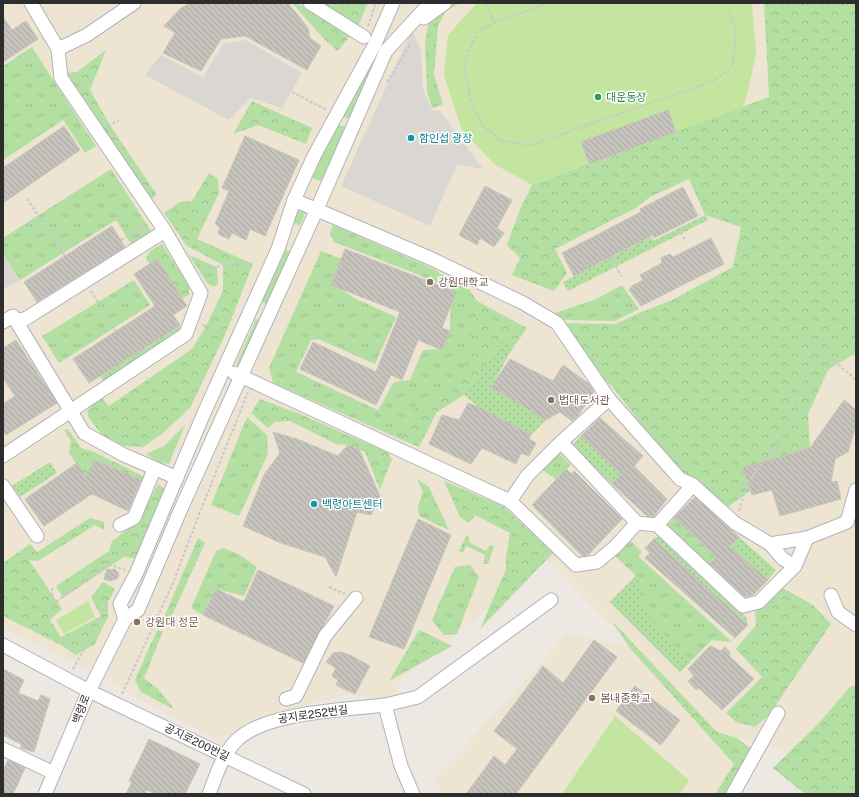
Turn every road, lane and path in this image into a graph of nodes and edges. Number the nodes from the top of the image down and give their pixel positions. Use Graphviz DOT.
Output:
graph roads {
  1 [pos="32,3"];
  2 [pos="134,3"];
  3 [pos="310,3"];
  4 [pos="376,3"];
  5 [pos="393,3"];
  6 [pos="430,3"];
  7 [pos="445,3"];
  8 [pos="486,3"];
  9 [pos="547,3"];
  10 [pos="727,3"];
  11 [pos="386,22"];
  12 [pos="494,23"];
  13 [pos="364,37"];
  14 [pos="395,39"];
  15 [pos="411,42"];
  16 [pos="58,49"];
  17 [pos="386,51"];
  18 [pos="383,88"];
  19 [pos="292,92"];
  20 [pos="335,115"];
  21 [pos="27,199"];
  22 [pos="294,200"];
  23 [pos="317,209"];
  24 [pos="156,218"];
  25 [pos="678,228"];
  26 [pos="165,231"];
  27 [pos="121,240"];
  28 [pos="685,240"];
  29 [pos="65,256"];
  30 [pos="611,257"];
  31 [pos="253,264"];
  32 [pos="621,276"];
  33 [pos="194,277"];
  34 [pos="85,281"];
  35 [pos="9,321"];
  36 [pos="206,326"];
  37 [pos="116,331"];
  38 [pos="225,335"];
  39 [pos="225,369"];
  40 [pos="247,379"];
  41 [pos="856,380"];
  42 [pos="609,399"];
  43 [pos="72,412"];
  44 [pos="561,442"];
  45 [pos="3,456"];
  46 [pos="154,470"];
  47 [pos="177,478"];
  48 [pos="693,485"];
  49 [pos="3,486"];
  50 [pos="856,490"];
  51 [pos="510,502"];
  52 [pos="735,523"];
  53 [pos="637,524"];
  54 [pos="120,525"];
  55 [pos="657,525"];
  56 [pos="37,536"];
  57 [pos="807,538"];
  58 [pos="770,544"];
  59 [pos="795,566"];
  60 [pos="120,576"];
  61 [pos="329,587"];
  62 [pos="52,588"];
  63 [pos="831,595"];
  64 [pos="356,598"];
  65 [pos="551,600"];
  66 [pos="107,604"];
  67 [pos="125,619"];
  68 [pos="856,624"];
  69 [pos="3,645"];
  70 [pos="67,678"];
  71 [pos="89,691"];
  72 [pos="286,699"];
  73 [pos="118,704"];
  74 [pos="384,705"];
  75 [pos="778,713"];
  76 [pos="3,750"];
  77 [pos="224,755"];
  78 [pos="54,774"];
  79 [pos="46,794"];
  80 [pos="209,794"];
  81 [pos="304,794"];
  82 [pos="413,794"];
  83 [pos="733,794"];
  1 -- 16 [label="street"];
  2 -- 16 [label="street"];
  3 -- 13 [label="street"];
  4 -- 13 [label="path"];
  5 -- 11 [label="street"];
  6 -- 14 [label="street"];
  7 -- 14 [label="street"];
  8 -- 12 [label="path"];
  9 -- 12 [label="path"];
  10 -- 12 [label="path"];
  11 -- 14 [label="street"];
  11 -- 17 [label="street"];
  11 -- 20 [label="street"];
  14 -- 17 [label="street"];
  15 -- 18 [label="path"];
  16 -- 24 [label="street"];
  17 -- 23 [label="street"];
  19 -- 20 [label="path"];
  20 -- 22 [label="street"];
  21 -- 29 [label="path"];
  22 -- 23 [label="street"];
  22 -- 39 [label="street"];
  23 -- 40 [label="street"];
  23 -- 42 [label="street"];
  24 -- 26 [label="street"];
  24 -- 27 [label="path"];
  25 -- 28 [label="path"];
  26 -- 33 [label="street"];
  26 -- 34 [label="street"];
  30 -- 32 [label="path"];
  31 -- 33 [label="path"];
  33 -- 43 [label="street"];
  34 -- 35 [label="street"];
  34 -- 37 [label="path"];
  35 -- 43 [label="street"];
  36 -- 38 [label="path"];
  39 -- 40 [label="street"];
  39 -- 47 [label="street"];
  40 -- 51 [label="street"];
  40 -- 67 [label="street"];
  40 -- 73 [label="path"];
  41 -- 52 [label="path"];
  42 -- 44 [label="street"];
  42 -- 48 [label="street"];
  43 -- 45 [label="street"];
  43 -- 46 [label="street"];
  44 -- 51 [label="street"];
  44 -- 53 [label="street"];
  46 -- 47 [label="street"];
  46 -- 54 [label="street"];
  47 -- 67 [label="street"];
  48 -- 52 [label="street"];
  48 -- 55 [label="street"];
  49 -- 56 [label="street"];
  50 -- 57 [label="street"];
  51 -- 53 [label="street"];
  52 -- 58 [label="street"];
  53 -- 55 [label="street"];
  55 -- 59 [label="street"];
  57 -- 58 [label="street"];
  57 -- 59 [label="street"];
  58 -- 59 [label="street"];
  60 -- 62 [label="path"];
  61 -- 64 [label="path"];
  63 -- 68 [label="street"];
  64 -- 72 [label="street"];
  65 -- 74 [label="street, 공지로252번길"];
  66 -- 70 [label="path"];
  67 -- 71 [label="street"];
  69 -- 70 [label="street, 백령로"];
  70 -- 71 [label="street, 백령로"];
  71 -- 73 [label="street, 공지로200번길"];
  71 -- 78 [label="street, 백령로"];
  73 -- 77 [label="street, 공지로200번길"];
  74 -- 77 [label="street, 공지로252번길"];
  74 -- 82 [label="street"];
  75 -- 83 [label="street"];
  76 -- 78 [label="street"];
  77 -- 80 [label="street, 공지로252번길"];
  77 -- 81 [label="street, 공지로200번길"];
  78 -- 79 [label="street, 백령로"];
}
